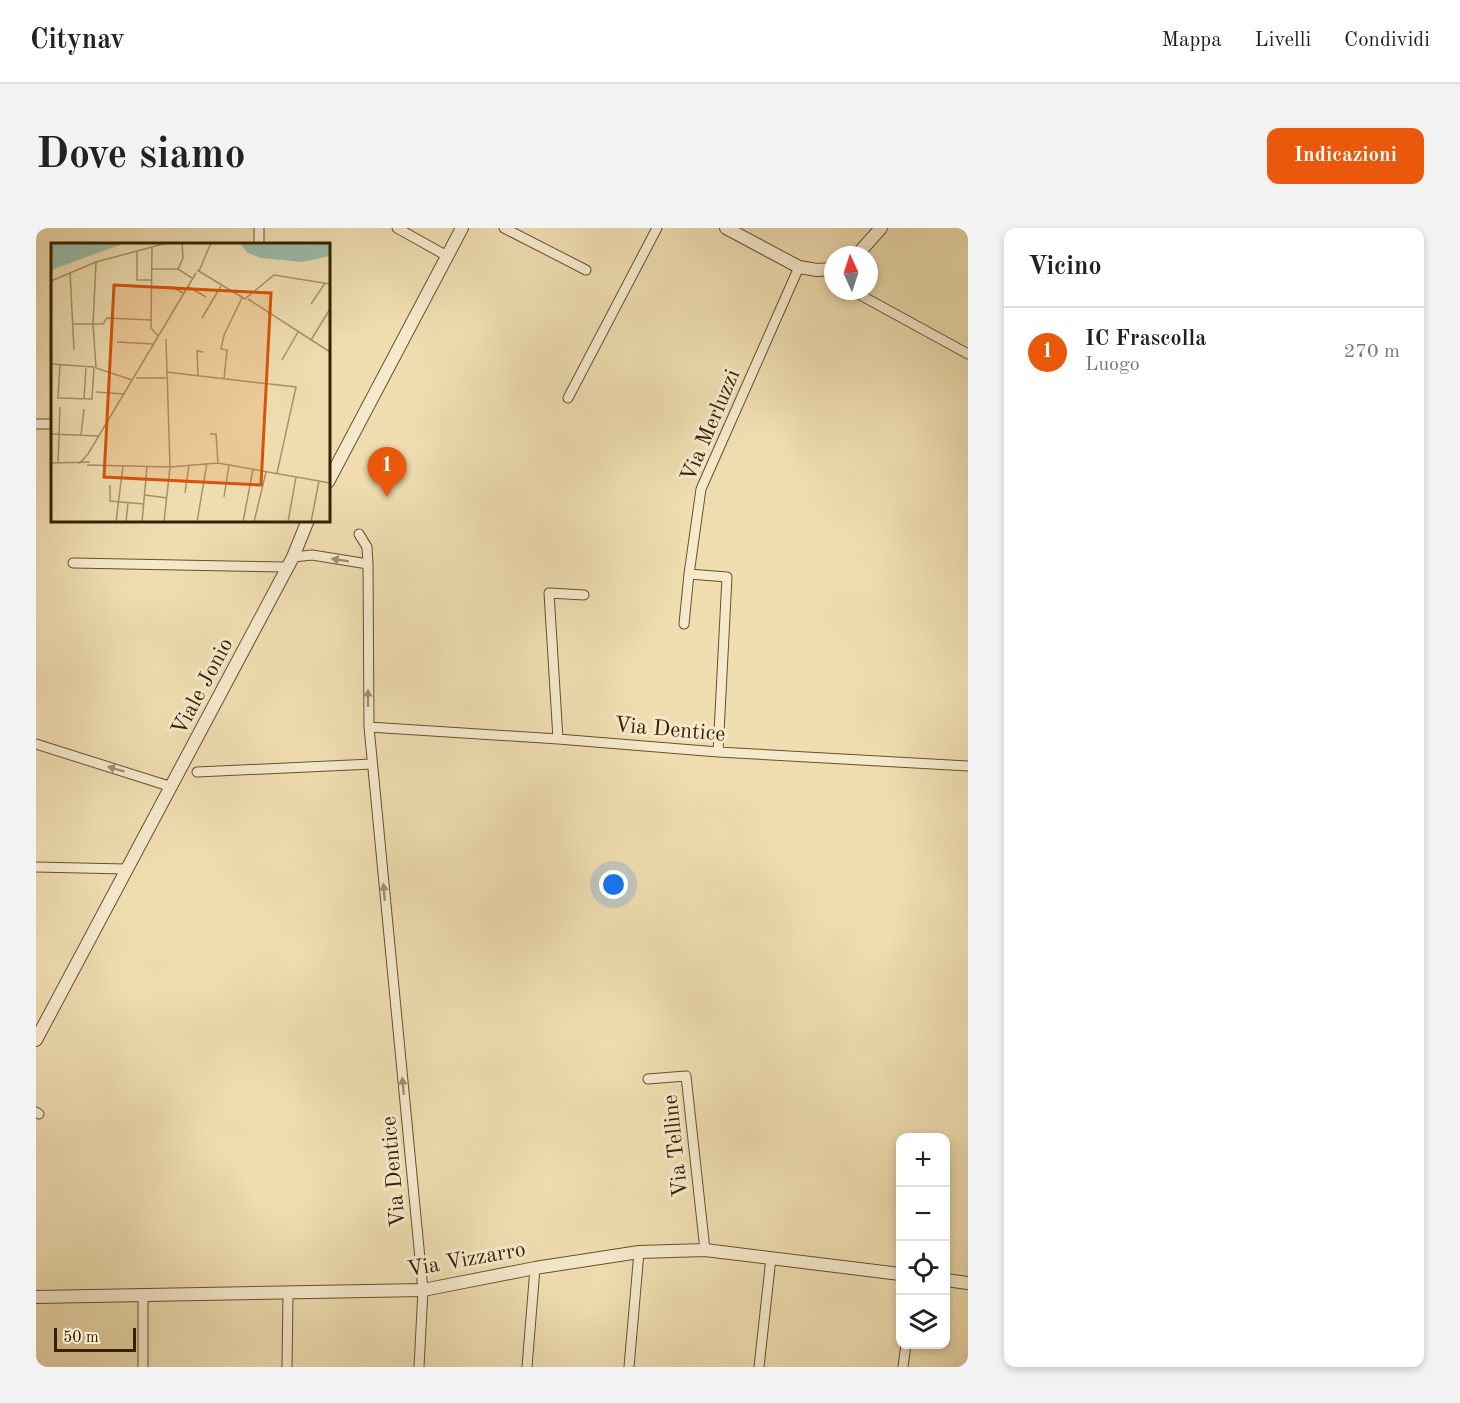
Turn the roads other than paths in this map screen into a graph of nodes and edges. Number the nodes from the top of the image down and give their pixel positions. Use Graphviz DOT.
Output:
graph roads {
  1 [pos="397,228"];
  2 [pos="462,228"];
  3 [pos="504,228"];
  4 [pos="657,228"];
  5 [pos="726,228"];
  6 [pos="881,228"];
  7 [pos="865,246"];
  8 [pos="447,256"];
  9 [pos="799,267"];
  10 [pos="586,270"];
  11 [pos="824,270"];
  12 [pos="869,300"];
  13 [pos="968,354"];
  14 [pos="568,398"];
  15 [pos="330,478"];
  16 [pos="307,522"];
  17 [pos="359,534"];
  18 [pos="302,536"];
  19 [pos="312,555"];
  20 [pos="290,562"];
  21 [pos="73,563"];
  22 [pos="368,564"];
  23 [pos="689,574"];
  24 [pos="584,596"];
  25 [pos="684,624"];
  26 [pos="369,727"];
  27 [pos="558,739"];
  28 [pos="36,744"];
  29 [pos="718,752"];
  30 [pos="372,764"];
  31 [pos="968,766"];
  32 [pos="198,772"];
  33 [pos="172,787"];
  34 [pos="36,867"];
  35 [pos="126,869"];
  36 [pos="36,1040"];
  37 [pos="648,1079"];
  38 [pos="705,1250"];
  39 [pos="639,1252"];
  40 [pos="771,1258"];
  41 [pos="535,1268"];
  42 [pos="896,1274"];
  43 [pos="950,1281"];
  44 [pos="968,1283"];
  45 [pos="423,1290"];
  46 [pos="288,1293"];
  47 [pos="36,1297"];
  48 [pos="143,1297"];
  49 [pos="905,1349"];
  50 [pos="143,1367"];
  51 [pos="286,1367"];
  52 [pos="419,1367"];
  53 [pos="528,1367"];
  54 [pos="629,1367"];
  55 [pos="759,1367"];
  56 [pos="903,1367"];
  1 -- 8 [label="street"];
  2 -- 8 [label="street"];
  3 -- 10 [label="street"];
  4 -- 14 [label="street"];
  5 -- 9 [label="street"];
  6 -- 7 [label="street"];
  8 -- 15 [label="street"];
  9 -- 11 [label="street"];
  9 -- 23 [label="street, Via Merluzzi"];
  12 -- 13 [label="street"];
  16 -- 18 [label="street, Viale Jonio"];
  17 -- 22 [label="street, Via Dentice"];
  18 -- 19 [label="street"];
  18 -- 20 [label="street, Viale Jonio"];
  19 -- 20 [label="street"];
  22 -- 19 [label="street, one-way"];
  20 -- 21 [label="street"];
  20 -- 33 [label="street, Viale Jonio"];
  26 -- 22 [label="street, Via Dentice, one-way"];
  23 -- 25 [label="street, Via Merluzzi"];
  23 -- 29 [label="street"];
  24 -- 27 [label="street"];
  26 -- 27 [label="street, Via Dentice"];
  26 -- 30 [label="street, Via Dentice"];
  27 -- 29 [label="street, Via Dentice"];
  33 -- 28 [label="street, one-way"];
  29 -- 31 [label="street, Via Dentice"];
  30 -- 32 [label="street"];
  45 -- 30 [label="street, Via Dentice, one-way"];
  33 -- 35 [label="street, Viale Jonio"];
  34 -- 35 [label="street"];
  35 -- 36 [label="street, Viale Jonio"];
  37 -- 38 [label="street, Via Telline"];
  38 -- 39 [label="street, Via Vizzarro"];
  38 -- 40 [label="street, Via Vizzarro"];
  39 -- 41 [label="street, Via Vizzarro"];
  39 -- 54 [label="street"];
  40 -- 42 [label="street, Via Vizzarro"];
  40 -- 55 [label="street"];
  41 -- 45 [label="street, Via Vizzarro"];
  41 -- 53 [label="street"];
  43 -- 44 [label="street"];
  45 -- 46 [label="street, Via Vizzarro"];
  45 -- 52 [label="street, Via Dentice"];
  46 -- 48 [label="street, Via Vizzarro"];
  46 -- 51 [label="street"];
  47 -- 48 [label="street, Via Vizzarro"];
  48 -- 50 [label="street"];
  49 -- 56 [label="street"];
}
